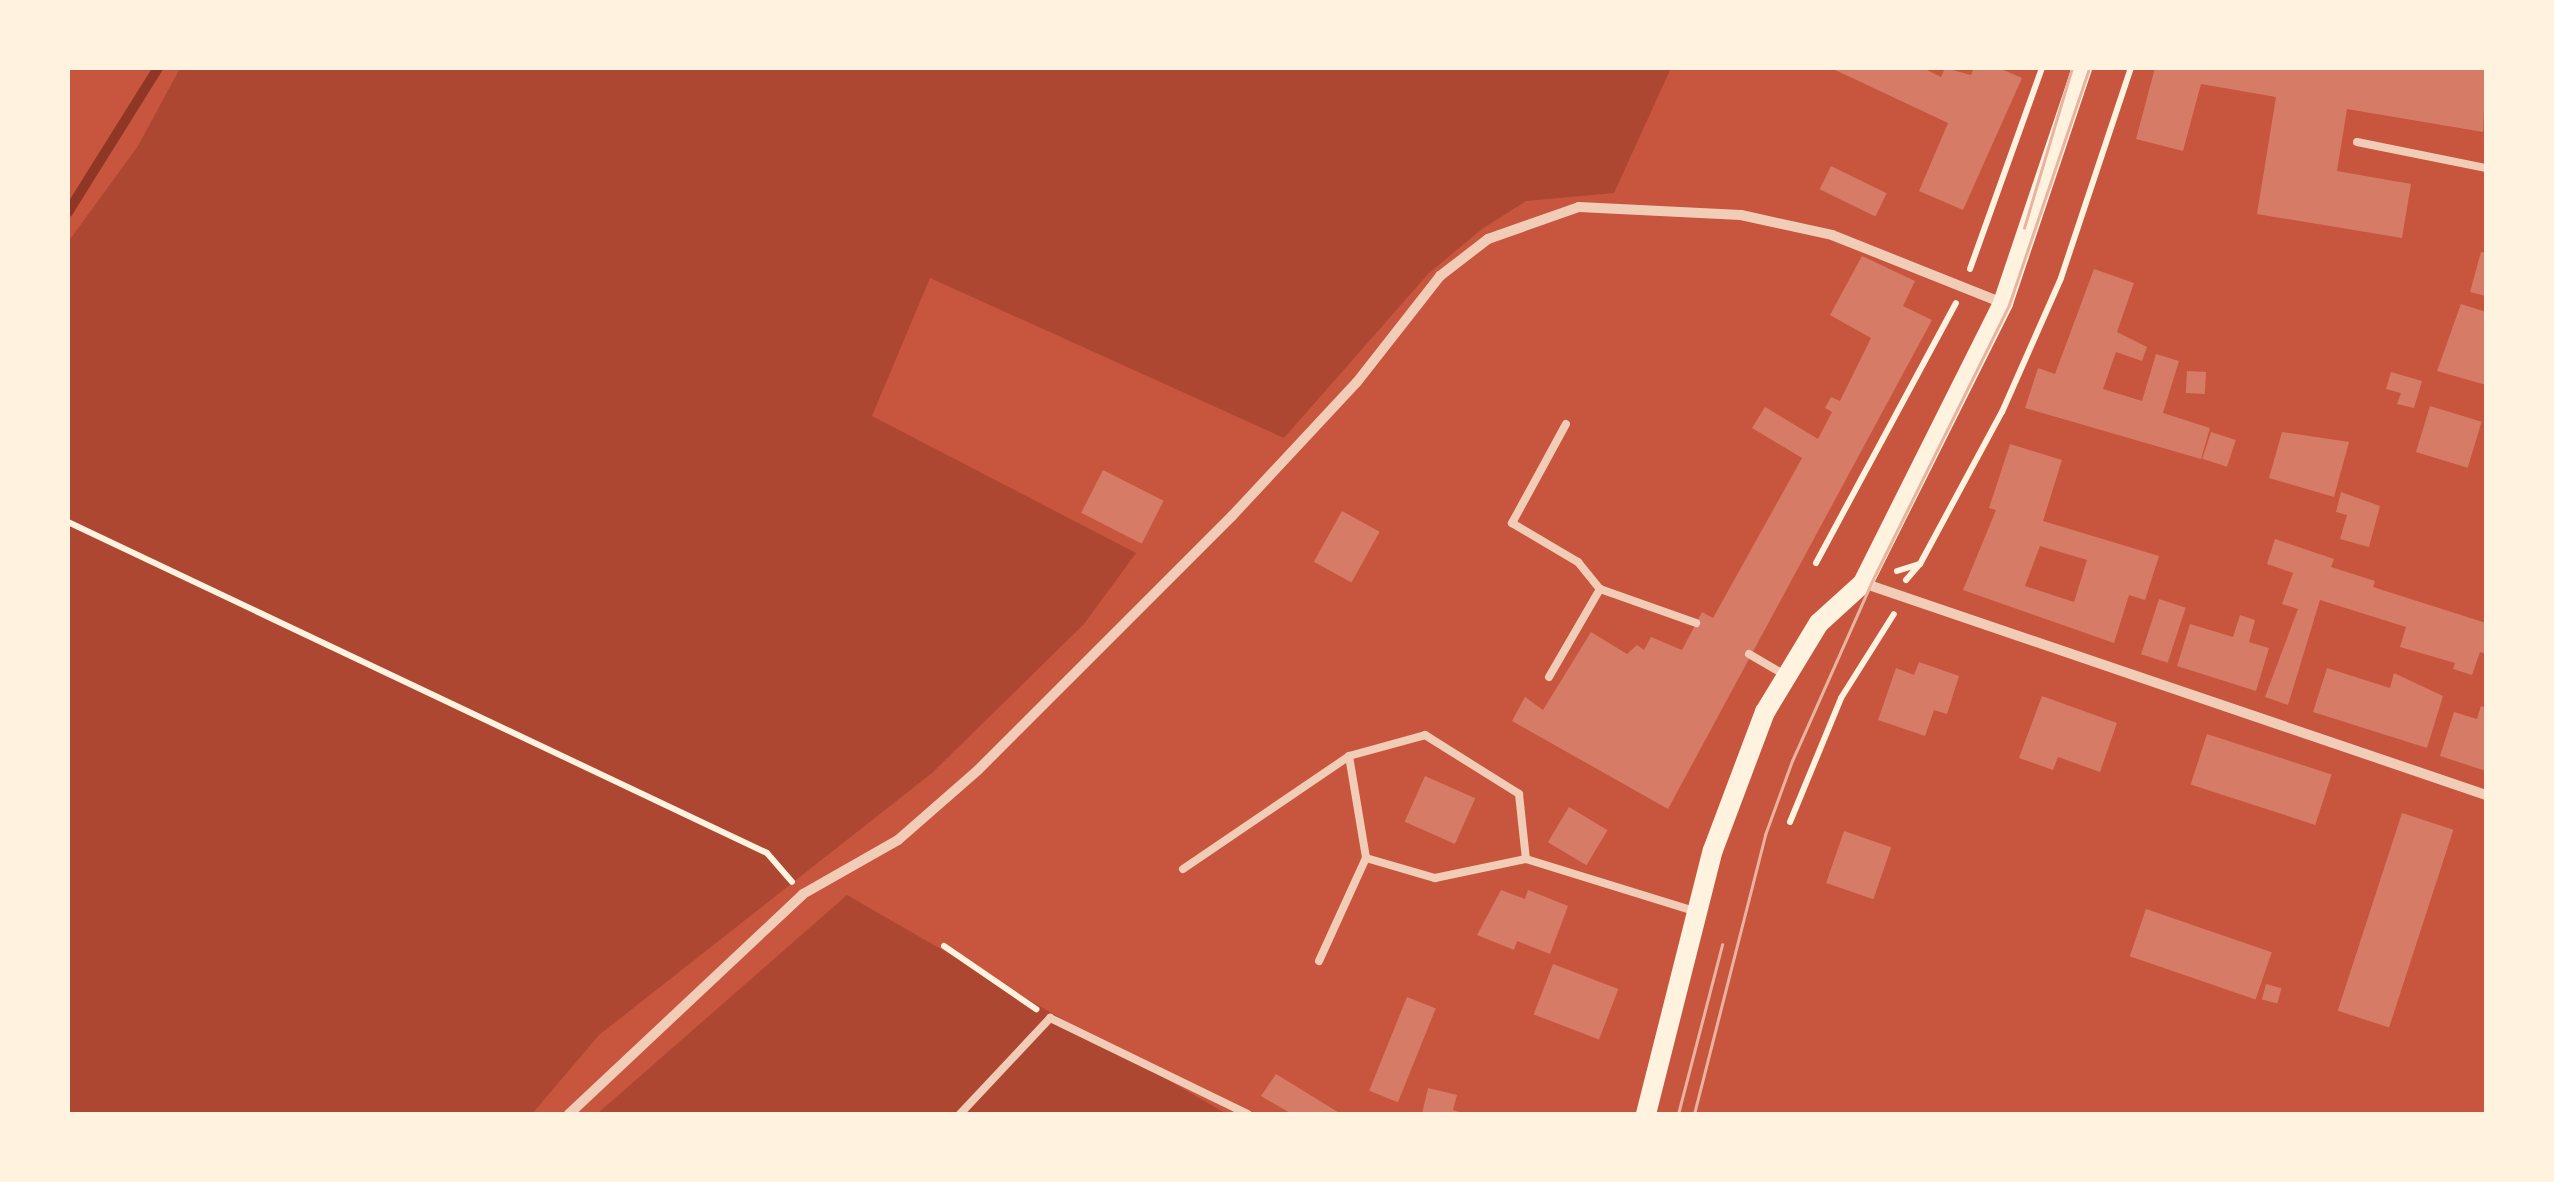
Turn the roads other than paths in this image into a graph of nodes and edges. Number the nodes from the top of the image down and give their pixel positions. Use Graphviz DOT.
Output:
graph roads {
  1 [pos="2082,68"];
  2 [pos="2357,142"];
  3 [pos="2486,168"];
  4 [pos="2003,303"];
  5 [pos="1566,424"];
  6 [pos="1863,583"];
  7 [pos="1600,588"];
  8 [pos="1696,624"];
  9 [pos="1749,654"];
  10 [pos="1784,674"];
  11 [pos="1550,677"];
  12 [pos="1349,756"];
  13 [pos="2486,795"];
  14 [pos="1366,858"];
  15 [pos="1526,859"];
  16 [pos="1183,869"];
  17 [pos="1697,912"];
  18 [pos="1319,962"];
  19 [pos="569,1114"];
  20 [pos="960,1114"];
  21 [pos="1248,1114"];
  22 [pos="1646,1114"];
  1 -- 4 [label="main road"];
  2 -- 3 [label="lane"];
  4 -- 6 [label="main road"];
  4 -- 19 [label="street"];
  5 -- 7 [label="lane"];
  6 -- 10 [label="main road"];
  6 -- 13 [label="street"];
  7 -- 8 [label="lane"];
  7 -- 11 [label="lane"];
  9 -- 10 [label="lane"];
  10 -- 17 [label="main road"];
  12 -- 14 [label="lane"];
  12 -- 15 [label="lane"];
  12 -- 16 [label="lane"];
  14 -- 15 [label="lane"];
  14 -- 18 [label="lane"];
  15 -- 17 [label="lane"];
  17 -- 22 [label="main road"];
  20 -- 21 [label="lane"];
}
